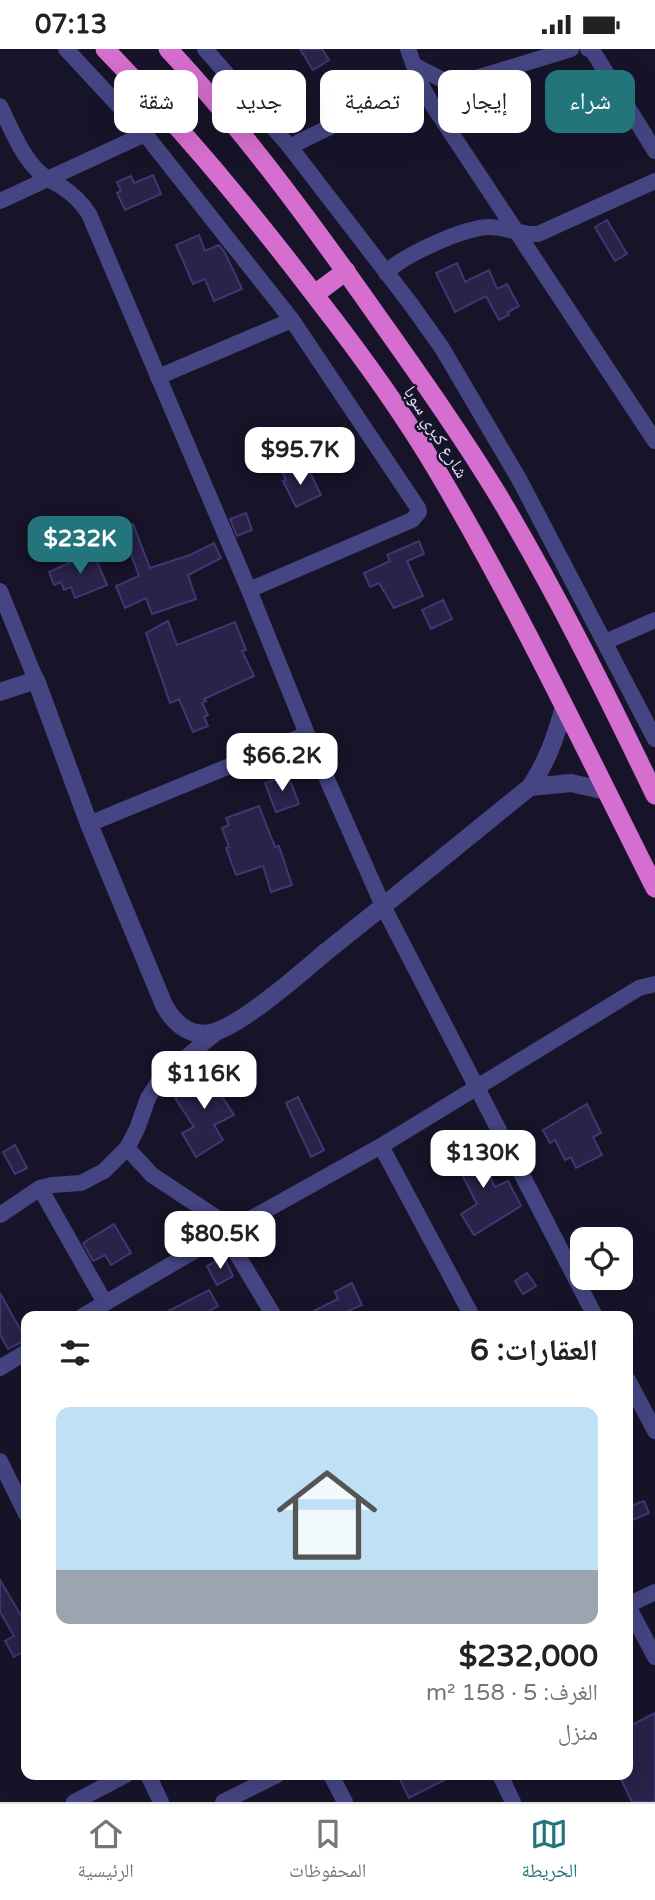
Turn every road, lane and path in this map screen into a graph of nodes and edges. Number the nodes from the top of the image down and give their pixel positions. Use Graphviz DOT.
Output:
graph roads {
  1 [pos="66,49"];
  2 [pos="105,49"];
  3 [pos="168,49"];
  4 [pos="205,49"];
  5 [pos="219,49"];
  6 [pos="408,49"];
  7 [pos="570,49"];
  8 [pos="588,49"];
  9 [pos="415,66"];
  10 [pos="416,70"];
  11 [pos="424,90"];
  12 [pos="0,106"];
  13 [pos="320,132"];
  14 [pos="145,134"];
  15 [pos="299,142"];
  16 [pos="655,151"];
  17 [pos="47,180"];
  18 [pos="655,181"];
  19 [pos="0,201"];
  20 [pos="518,234"];
  21 [pos="390,269"];
  22 [pos="346,271"];
  23 [pos="315,294"];
  24 [pos="292,320"];
  25 [pos="158,377"];
  26 [pos="655,441"];
  27 [pos="249,590"];
  28 [pos="0,591"];
  29 [pos="655,620"];
  30 [pos="605,642"];
  31 [pos="36,680"];
  32 [pos="0,692"];
  33 [pos="564,707"];
  34 [pos="307,734"];
  35 [pos="655,739"];
  36 [pos="530,787"];
  37 [pos="606,791"];
  38 [pos="655,795"];
  39 [pos="89,824"];
  40 [pos="655,888"];
  41 [pos="383,906"];
  42 [pos="655,984"];
  43 [pos="217,1032"];
  44 [pos="476,1088"];
  45 [pos="381,1146"];
  46 [pos="127,1148"];
  47 [pos="40,1188"];
  48 [pos="0,1215"];
  49 [pos="225,1233"];
  50 [pos="96,1311"];
  51 [pos="271,1311"];
  52 [pos="469,1311"];
  53 [pos="592,1311"];
  54 [pos="21,1355"];
  55 [pos="0,1368"];
  56 [pos="633,1389"];
  57 [pos="655,1431"];
  58 [pos="0,1461"];
  59 [pos="21,1504"];
  60 [pos="655,1593"];
  61 [pos="633,1603"];
  62 [pos="633,1615"];
  63 [pos="655,1657"];
  64 [pos="116,1780"];
  65 [pos="150,1780"];
  66 [pos="267,1780"];
  67 [pos="334,1780"];
  68 [pos="502,1780"];
  69 [pos="74,1802"];
  70 [pos="161,1802"];
  71 [pos="223,1802"];
  72 [pos="345,1802"];
  73 [pos="513,1802"];
  1 -- 14 [label="street"];
  2 -- 23 [label="highway, شارع كبري سوبا"];
  3 -- 22 [label="highway, شارع كبري سوبا"];
  4 -- 21 [label="street"];
  5 -- 15 [label="street"];
  6 -- 9 [label="street"];
  7 -- 9 [label="street"];
  8 -- 16 [label="street"];
  9 -- 10 [label="street"];
  11 -- 20 [label="street"];
  12 -- 17 [label="street"];
  13 -- 15 [label="street"];
  14 -- 17 [label="street"];
  14 -- 24 [label="street"];
  15 -- 21 [label="street"];
  17 -- 19 [label="street"];
  17 -- 25 [label="street"];
  18 -- 20 [label="street"];
  20 -- 21 [label="street"];
  20 -- 26 [label="street"];
  21 -- 30 [label="street"];
  22 -- 23 [label="highway"];
  22 -- 38 [label="highway, شارع كبري سوبا"];
  23 -- 33 [label="highway, شارع كبري سوبا"];
  24 -- 25 [label="street"];
  24 -- 27 [label="street"];
  25 -- 27 [label="street"];
  27 -- 34 [label="street"];
  28 -- 31 [label="street"];
  29 -- 30 [label="street"];
  30 -- 35 [label="street"];
  31 -- 32 [label="street"];
  31 -- 39 [label="street"];
  33 -- 36 [label="street"];
  33 -- 37 [label="highway, شارع كبري سوبا"];
  34 -- 39 [label="street"];
  34 -- 41 [label="street"];
  36 -- 37 [label="street"];
  36 -- 41 [label="street"];
  37 -- 40 [label="highway, شارع كبري سوبا"];
  39 -- 43 [label="street"];
  41 -- 43 [label="street"];
  41 -- 44 [label="street"];
  42 -- 44 [label="street"];
  43 -- 46 [label="street"];
  44 -- 45 [label="street"];
  44 -- 53 [label="street"];
  45 -- 49 [label="street"];
  45 -- 52 [label="street"];
  46 -- 47 [label="street"];
  46 -- 49 [label="street"];
  47 -- 48 [label="street"];
  47 -- 50 [label="street"];
  49 -- 50 [label="street"];
  49 -- 51 [label="street"];
  54 -- 55 [label="street"];
  56 -- 57 [label="street"];
  58 -- 59 [label="street"];
  60 -- 61 [label="street"];
  62 -- 63 [label="street"];
  64 -- 69 [label="street"];
  65 -- 70 [label="street"];
  66 -- 71 [label="street"];
  67 -- 72 [label="street"];
  68 -- 73 [label="street"];
}
